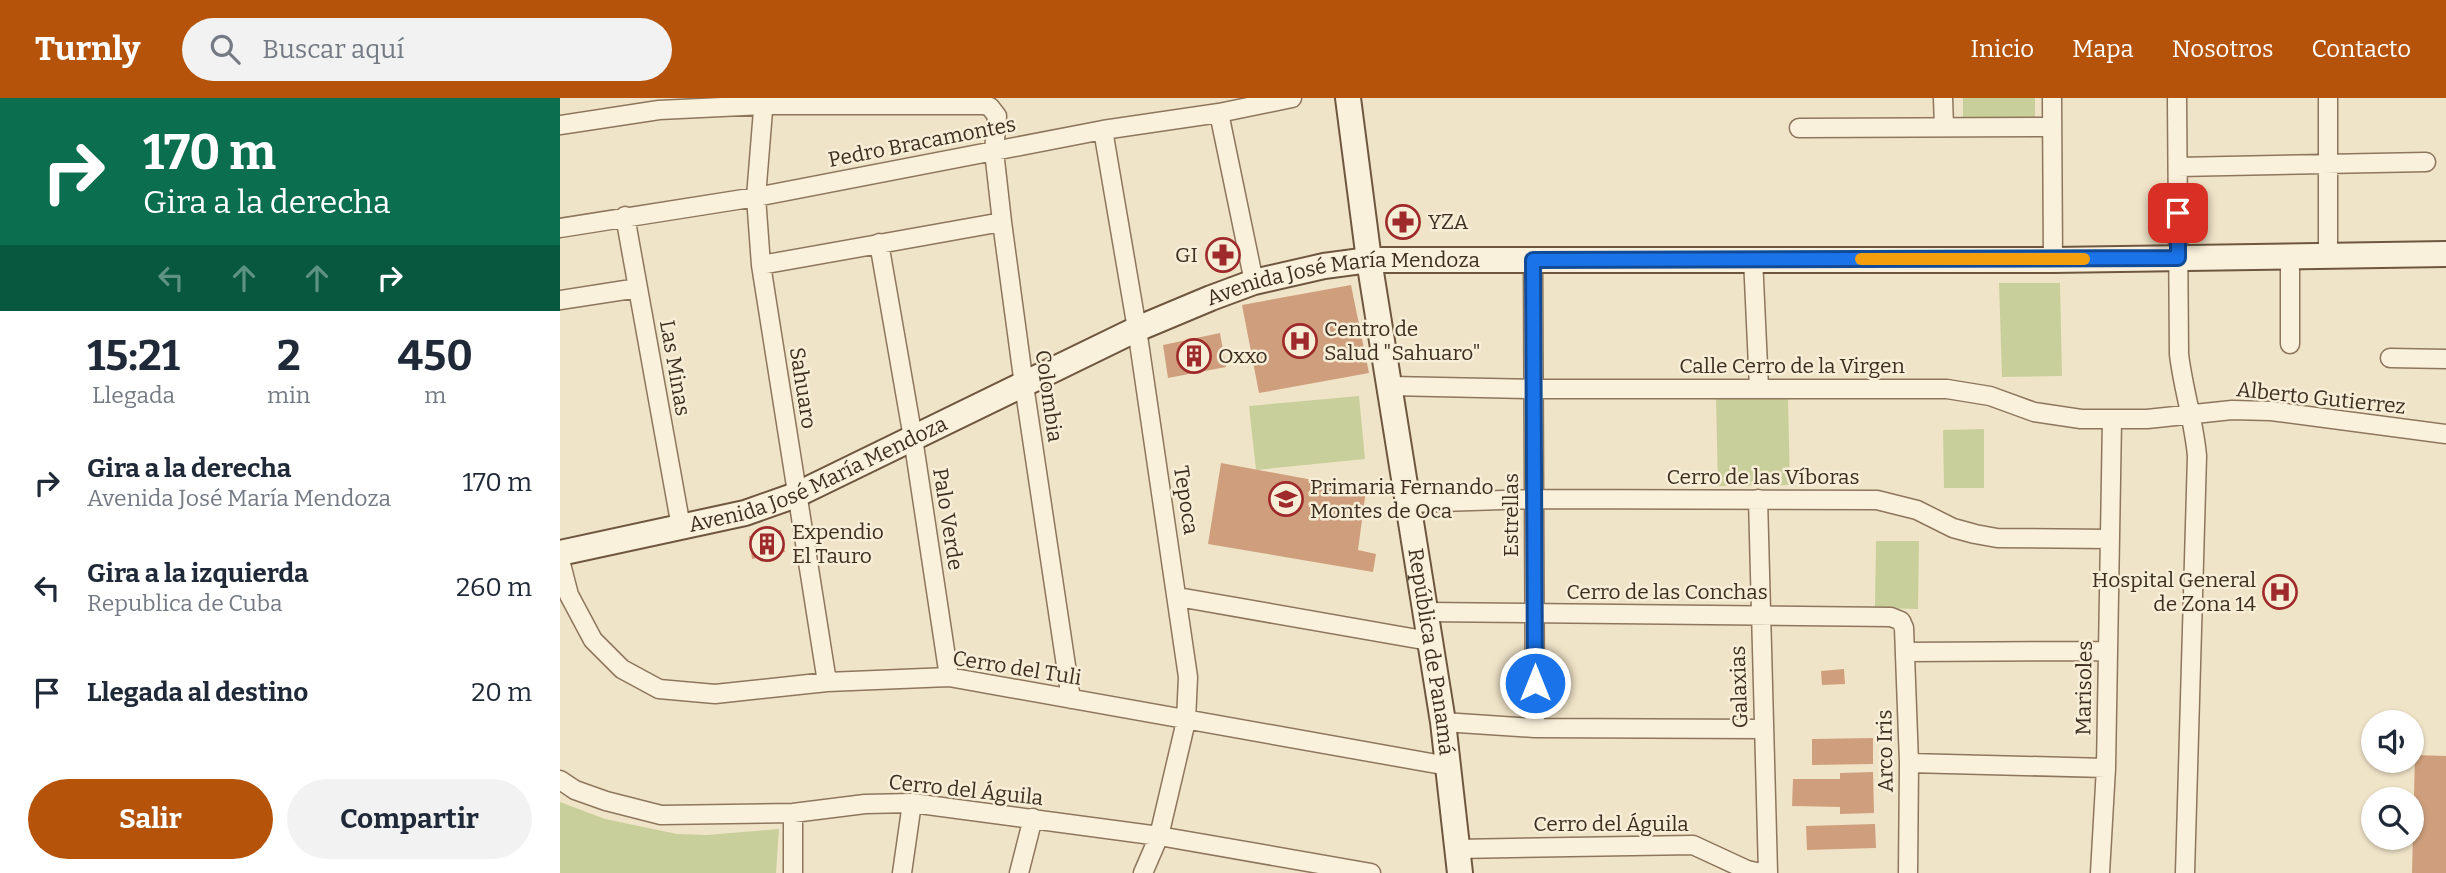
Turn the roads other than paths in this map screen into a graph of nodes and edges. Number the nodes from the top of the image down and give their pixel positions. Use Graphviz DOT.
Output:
graph roads {
  1 [pos="1292,98"];
  2 [pos="1348,98"];
  3 [pos="1943,98"];
  4 [pos="2052,98"];
  5 [pos="2177,98"];
  6 [pos="2328,98"];
  7 [pos="764,101"];
  8 [pos="1219,113"];
  9 [pos="560,125"];
  10 [pos="1944,127"];
  11 [pos="2052,127"];
  12 [pos="1799,128"];
  13 [pos="1103,130"];
  14 [pos="994,151"];
  15 [pos="2426,162"];
  16 [pos="2328,165"];
  17 [pos="2178,167"];
  18 [pos="756,197"];
  19 [pos="625,216"];
  20 [pos="1002,222"];
  21 [pos="560,228"];
  22 [pos="879,243"];
  23 [pos="2446,254"];
  24 [pos="2290,257"];
  25 [pos="2328,257"];
  26 [pos="1753,258"];
  27 [pos="2178,258"];
  28 [pos="1369,260"];
  29 [pos="1533,260"];
  30 [pos="2053,260"];
  31 [pos="761,265"];
  32 [pos="1254,282"];
  33 [pos="638,288"];
  34 [pos="560,300"];
  35 [pos="1137,329"];
  36 [pos="2290,344"];
  37 [pos="2390,358"];
  38 [pos="2446,359"];
  39 [pos="1024,385"];
  40 [pos="1390,386"];
  41 [pos="1759,388"];
  42 [pos="1532,389"];
  43 [pos="2191,414"];
  44 [pos="2112,420"];
  45 [pos="2446,434"];
  46 [pos="913,438"];
  47 [pos="796,495"];
  48 [pos="1534,499"];
  49 [pos="1758,499"];
  50 [pos="1409,503"];
  51 [pos="681,527"];
  52 [pos="2110,539"];
  53 [pos="560,553"];
  54 [pos="560,560"];
  55 [pos="1178,597"];
  56 [pos="1425,612"];
  57 [pos="1534,614"];
  58 [pos="1760,616"];
  59 [pos="1904,628"];
  60 [pos="1429,641"];
  61 [pos="2106,650"];
  62 [pos="1906,652"];
  63 [pos="949,677"];
  64 [pos="827,682"];
  65 [pos="1071,699"];
  66 [pos="1186,721"];
  67 [pos="1443,722"];
  68 [pos="1535,728"];
  69 [pos="1764,729"];
  70 [pos="1909,763"];
  71 [pos="1448,766"];
  72 [pos="2106,768"];
  73 [pos="560,780"];
  74 [pos="912,803"];
  75 [pos="793,813"];
  76 [pos="1033,818"];
  77 [pos="1158,836"];
  78 [pos="1458,861"];
  79 [pos="793,873"];
  80 [pos="902,873"];
  81 [pos="1019,873"];
  82 [pos="1143,873"];
  83 [pos="1371,873"];
  84 [pos="1761,873"];
  85 [pos="1768,873"];
  86 [pos="1908,873"];
  87 [pos="2100,873"];
  88 [pos="2185,873"];
  1 -- 8 [label="street, Pedro Bracamontes"];
  2 -- 28 [label="street, República de Panamá"];
  3 -- 10 [label="street"];
  4 -- 11 [label="street"];
  5 -- 17 [label="street"];
  6 -- 16 [label="street"];
  7 -- 9 [label="street"];
  7 -- 14 [label="street, Colombia"];
  7 -- 18 [label="street, Sahuaro"];
  8 -- 13 [label="street, Pedro Bracamontes"];
  8 -- 32 [label="street"];
  10 -- 11 [label="street"];
  10 -- 12 [label="street"];
  11 -- 30 [label="street"];
  13 -- 14 [label="street, Pedro Bracamontes"];
  13 -- 35 [label="street, Tepoca"];
  14 -- 18 [label="street, Pedro Bracamontes"];
  14 -- 20 [label="street, Colombia"];
  15 -- 16 [label="street"];
  16 -- 17 [label="street"];
  16 -- 25 [label="street"];
  17 -- 27 [label="street"];
  18 -- 19 [label="street, Pedro Bracamontes"];
  18 -- 31 [label="street, Sahuaro"];
  19 -- 21 [label="street, Pedro Bracamontes"];
  19 -- 33 [label="street, Las Minas"];
  20 -- 22 [label="street"];
  20 -- 39 [label="street, Colombia"];
  22 -- 31 [label="street"];
  22 -- 46 [label="street, Palo Verde"];
  23 -- 25 [label="street, Avenida José María Mendoza"];
  24 -- 25 [label="street, Avenida José María Mendoza"];
  24 -- 27 [label="street, Avenida José María Mendoza"];
  24 -- 36 [label="street"];
  26 -- 29 [label="street, Avenida José María Mendoza"];
  26 -- 30 [label="street, Avenida José María Mendoza"];
  26 -- 41 [label="street"];
  27 -- 30 [label="street, Avenida José María Mendoza"];
  27 -- 43 [label="street"];
  28 -- 29 [label="street, Avenida José María Mendoza"];
  28 -- 32 [label="street, Avenida José María Mendoza"];
  28 -- 40 [label="street, República de Panamá"];
  29 -- 42 [label="street, Estrellas"];
  31 -- 47 [label="street, Sahuaro"];
  32 -- 35 [label="street, Avenida José María Mendoza"];
  33 -- 34 [label="street"];
  33 -- 51 [label="street, Las Minas"];
  35 -- 39 [label="street, Avenida José María Mendoza"];
  35 -- 55 [label="street, Tepoca"];
  37 -- 38 [label="street"];
  39 -- 46 [label="street, Avenida José María Mendoza"];
  39 -- 65 [label="street, Colombia"];
  40 -- 42 [label="street, Calle Cerro de la Virgen"];
  40 -- 50 [label="street, República de Panamá"];
  41 -- 42 [label="street, Calle Cerro de la Virgen"];
  41 -- 44 [label="street, Calle Cerro de la Virgen"];
  42 -- 48 [label="street, Estrellas"];
  43 -- 44 [label="street, Calle Cerro de la Virgen"];
  43 -- 45 [label="street, Alberto Gutierrez"];
  43 -- 88 [label="street"];
  44 -- 52 [label="street, Marisoles"];
  46 -- 47 [label="street, Avenida José María Mendoza"];
  46 -- 63 [label="street, Palo Verde"];
  47 -- 51 [label="street, Avenida José María Mendoza"];
  47 -- 64 [label="street, Sahuaro"];
  48 -- 49 [label="street, Cerro de las Víboras"];
  48 -- 50 [label="street, Cerro de las Víboras"];
  48 -- 57 [label="street, Estrellas"];
  49 -- 52 [label="street, Cerro de las Víboras"];
  49 -- 58 [label="street, Galaxias"];
  50 -- 56 [label="street, República de Panamá"];
  51 -- 53 [label="street, Avenida José María Mendoza"];
  52 -- 61 [label="street, Marisoles"];
  54 -- 64 [label="street, Cerro del Tuli"];
  55 -- 60 [label="street"];
  55 -- 66 [label="street, Tepoca"];
  56 -- 57 [label="street, Cerro de las Conchas"];
  56 -- 60 [label="street, República de Panamá"];
  57 -- 58 [label="street, Cerro de las Conchas"];
  57 -- 68 [label="street, Estrellas"];
  58 -- 59 [label="street, Cerro de las Conchas"];
  58 -- 69 [label="street, Galaxias"];
  59 -- 62 [label="street, Arco Iris"];
  60 -- 67 [label="street, República de Panamá"];
  61 -- 62 [label="street"];
  61 -- 72 [label="street, Marisoles"];
  62 -- 70 [label="street, Arco Iris"];
  63 -- 64 [label="street, Cerro del Tuli"];
  63 -- 65 [label="street, Cerro del Tuli"];
  65 -- 66 [label="street, Cerro del Tuli"];
  66 -- 71 [label="street, Cerro del Tuli"];
  66 -- 77 [label="street, Tepoca"];
  67 -- 68 [label="street"];
  67 -- 71 [label="street, República de Panamá"];
  68 -- 69 [label="street"];
  69 -- 85 [label="street, Galaxias"];
  70 -- 72 [label="street"];
  70 -- 86 [label="street, Arco Iris"];
  71 -- 78 [label="street, República de Panamá"];
  72 -- 87 [label="street, Marisoles"];
  73 -- 75 [label="street, Cerro del Águila"];
  74 -- 75 [label="street, Cerro del Águila"];
  74 -- 76 [label="street, Cerro del Águila"];
  74 -- 80 [label="street"];
  75 -- 79 [label="street"];
  76 -- 77 [label="street, Cerro del Águila"];
  76 -- 81 [label="street"];
  77 -- 82 [label="street, Tepoca"];
  77 -- 83 [label="street, Cerro del Águila"];
  78 -- 84 [label="street, Cerro del Águila"];
}
